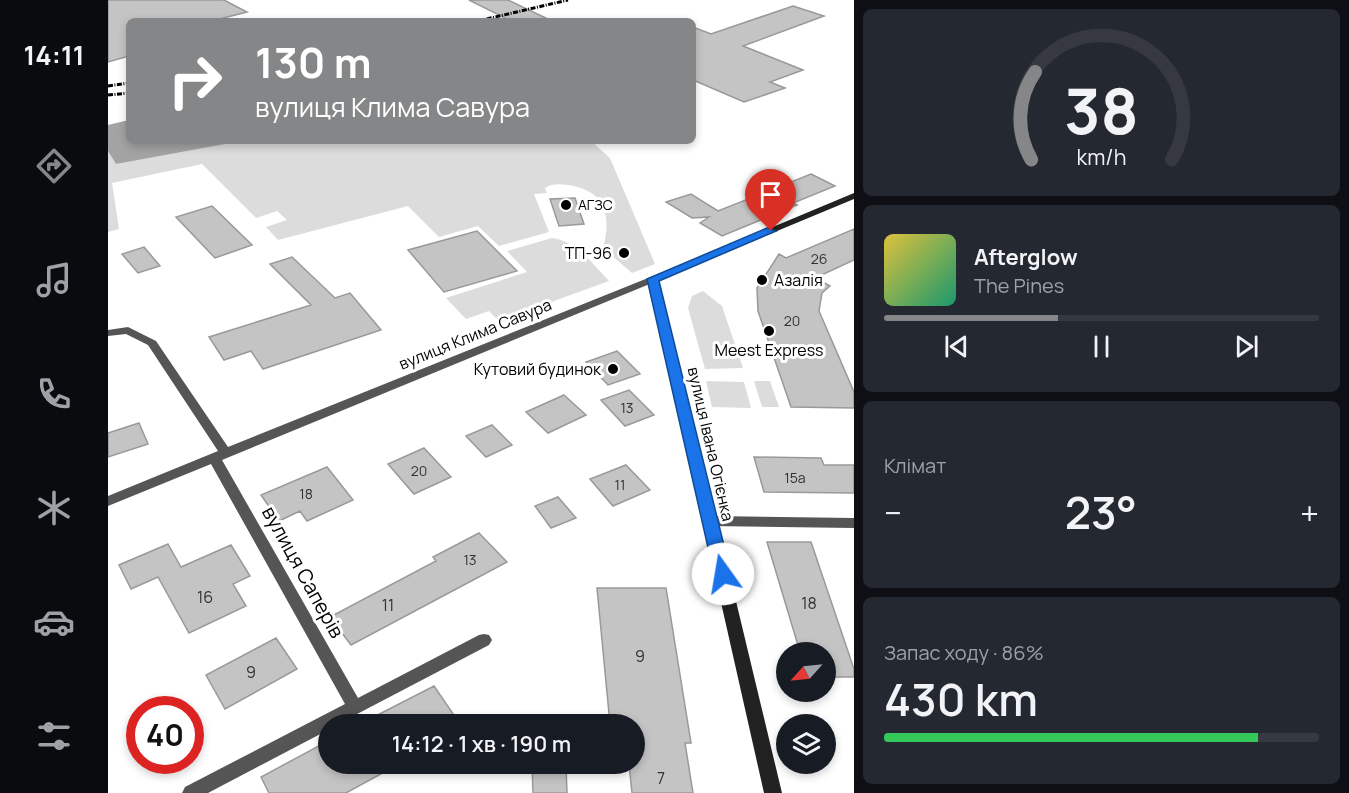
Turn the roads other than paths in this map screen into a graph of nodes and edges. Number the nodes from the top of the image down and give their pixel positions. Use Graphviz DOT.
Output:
graph roads {
  1 [pos="854,196"];
  2 [pos="653,279"];
  3 [pos="108,333"];
  4 [pos="220,455"];
  5 [pos="108,501"];
  6 [pos="710,521"];
  7 [pos="854,523"];
  8 [pos="484,640"];
  9 [pos="355,708"];
  10 [pos="191,793"];
  11 [pos="773,793"];
  1 -- 2 [label="street, вулиця Клима Савура"];
  2 -- 4 [label="street, вулиця Клима Савура"];
  2 -- 6 [label="street, вулиця Івана Огієнка"];
  3 -- 4 [label="street, вулиця Саперів"];
  4 -- 5 [label="street, вулиця Клима Савура"];
  4 -- 9 [label="street, вулиця Саперів"];
  6 -- 7 [label="street"];
  6 -- 11 [label="street, вулиця Івана Огієнка"];
  8 -- 9 [label="street"];
  9 -- 10 [label="street"];
}
